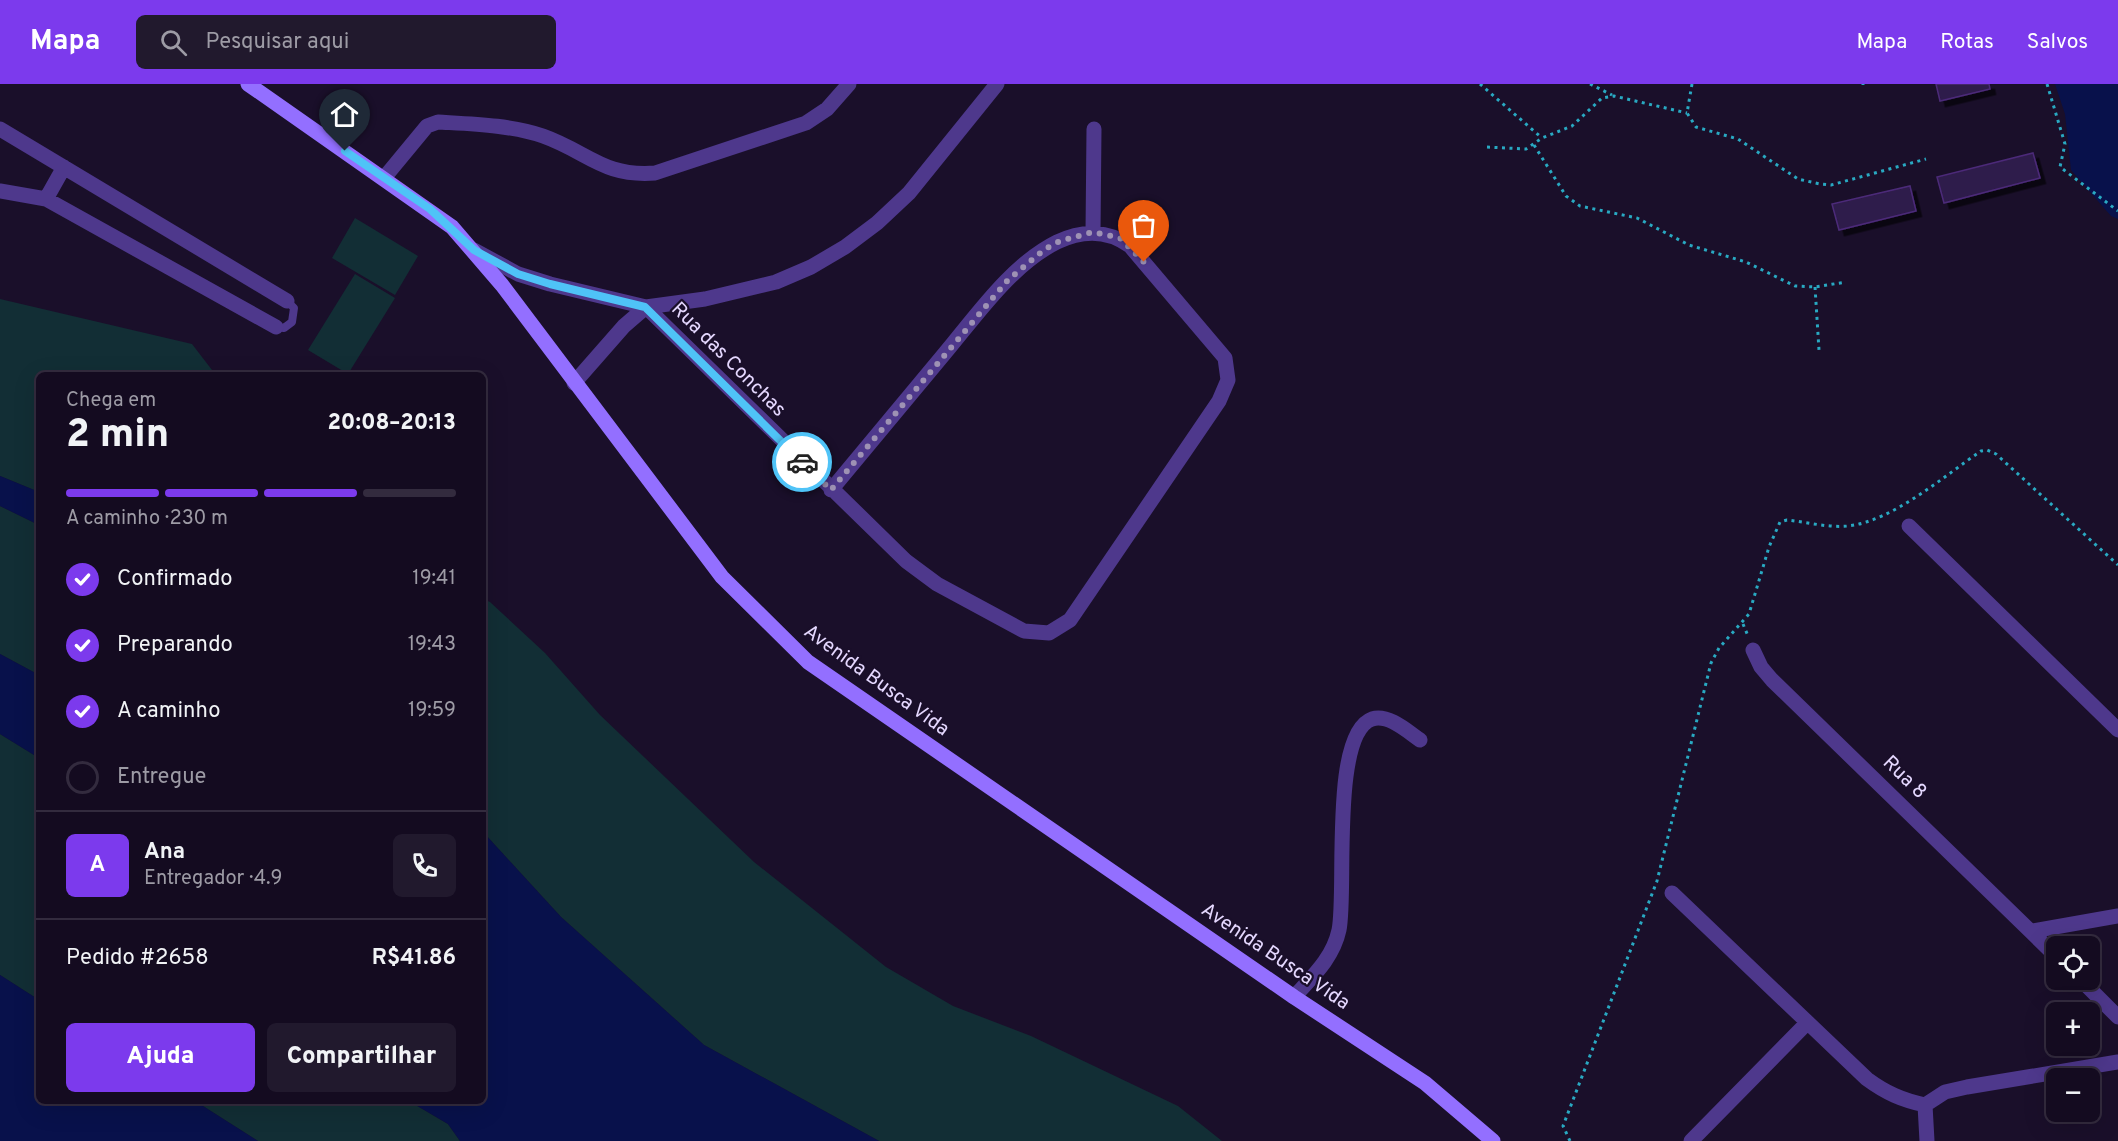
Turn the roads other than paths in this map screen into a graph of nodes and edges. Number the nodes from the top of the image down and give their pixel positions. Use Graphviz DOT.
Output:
graph roads {
  1 [pos="248,84"];
  2 [pos="849,84"];
  3 [pos="997,84"];
  4 [pos="0,129"];
  5 [pos="1094,129"];
  6 [pos="64,167"];
  7 [pos="384,178"];
  8 [pos="0,191"];
  9 [pos="46,199"];
  10 [pos="1093,232"];
  11 [pos="474,250"];
  12 [pos="287,301"];
  13 [pos="645,307"];
  14 [pos="276,327"];
  15 [pos="574,382"];
  16 [pos="831,490"];
  17 [pos="1909,526"];
  18 [pos="1753,650"];
  19 [pos="2118,730"];
  20 [pos="1420,740"];
  21 [pos="1672,892"];
  22 [pos="2118,916"];
  23 [pos="2032,931"];
  24 [pos="2046,946"];
  25 [pos="2091,990"];
  26 [pos="1294,996"];
  27 [pos="2118,1017"];
  28 [pos="1807,1023"];
  29 [pos="2118,1062"];
  30 [pos="1925,1105"];
  31 [pos="1493,1141"];
  32 [pos="1691,1141"];
  33 [pos="1927,1141"];
  1 -- 7 [label="street, Avenida Busca Vida"];
  2 -- 7 [label="street"];
  3 -- 13 [label="street"];
  4 -- 6 [label="street"];
  5 -- 10 [label="street"];
  6 -- 9 [label="street"];
  6 -- 12 [label="street"];
  7 -- 11 [label="street, Avenida Busca Vida"];
  8 -- 9 [label="street"];
  9 -- 14 [label="street"];
  10 -- 16 [label="street"];
  10 -- 16 [label="street, Rua das Conchas"];
  11 -- 13 [label="street"];
  11 -- 15 [label="street, Avenida Busca Vida"];
  12 -- 14 [label="lane"];
  13 -- 15 [label="street"];
  13 -- 16 [label="street, Rua das Conchas"];
  15 -- 26 [label="street, Avenida Busca Vida"];
  17 -- 19 [label="street"];
  18 -- 23 [label="street, Rua 8"];
  20 -- 26 [label="street"];
  21 -- 28 [label="street"];
  22 -- 23 [label="street"];
  23 -- 24 [label="street, Rua 8"];
  25 -- 27 [label="street"];
  26 -- 31 [label="street, Avenida Busca Vida"];
  28 -- 30 [label="street"];
  28 -- 32 [label="street"];
  29 -- 30 [label="street"];
  30 -- 33 [label="street"];
}
